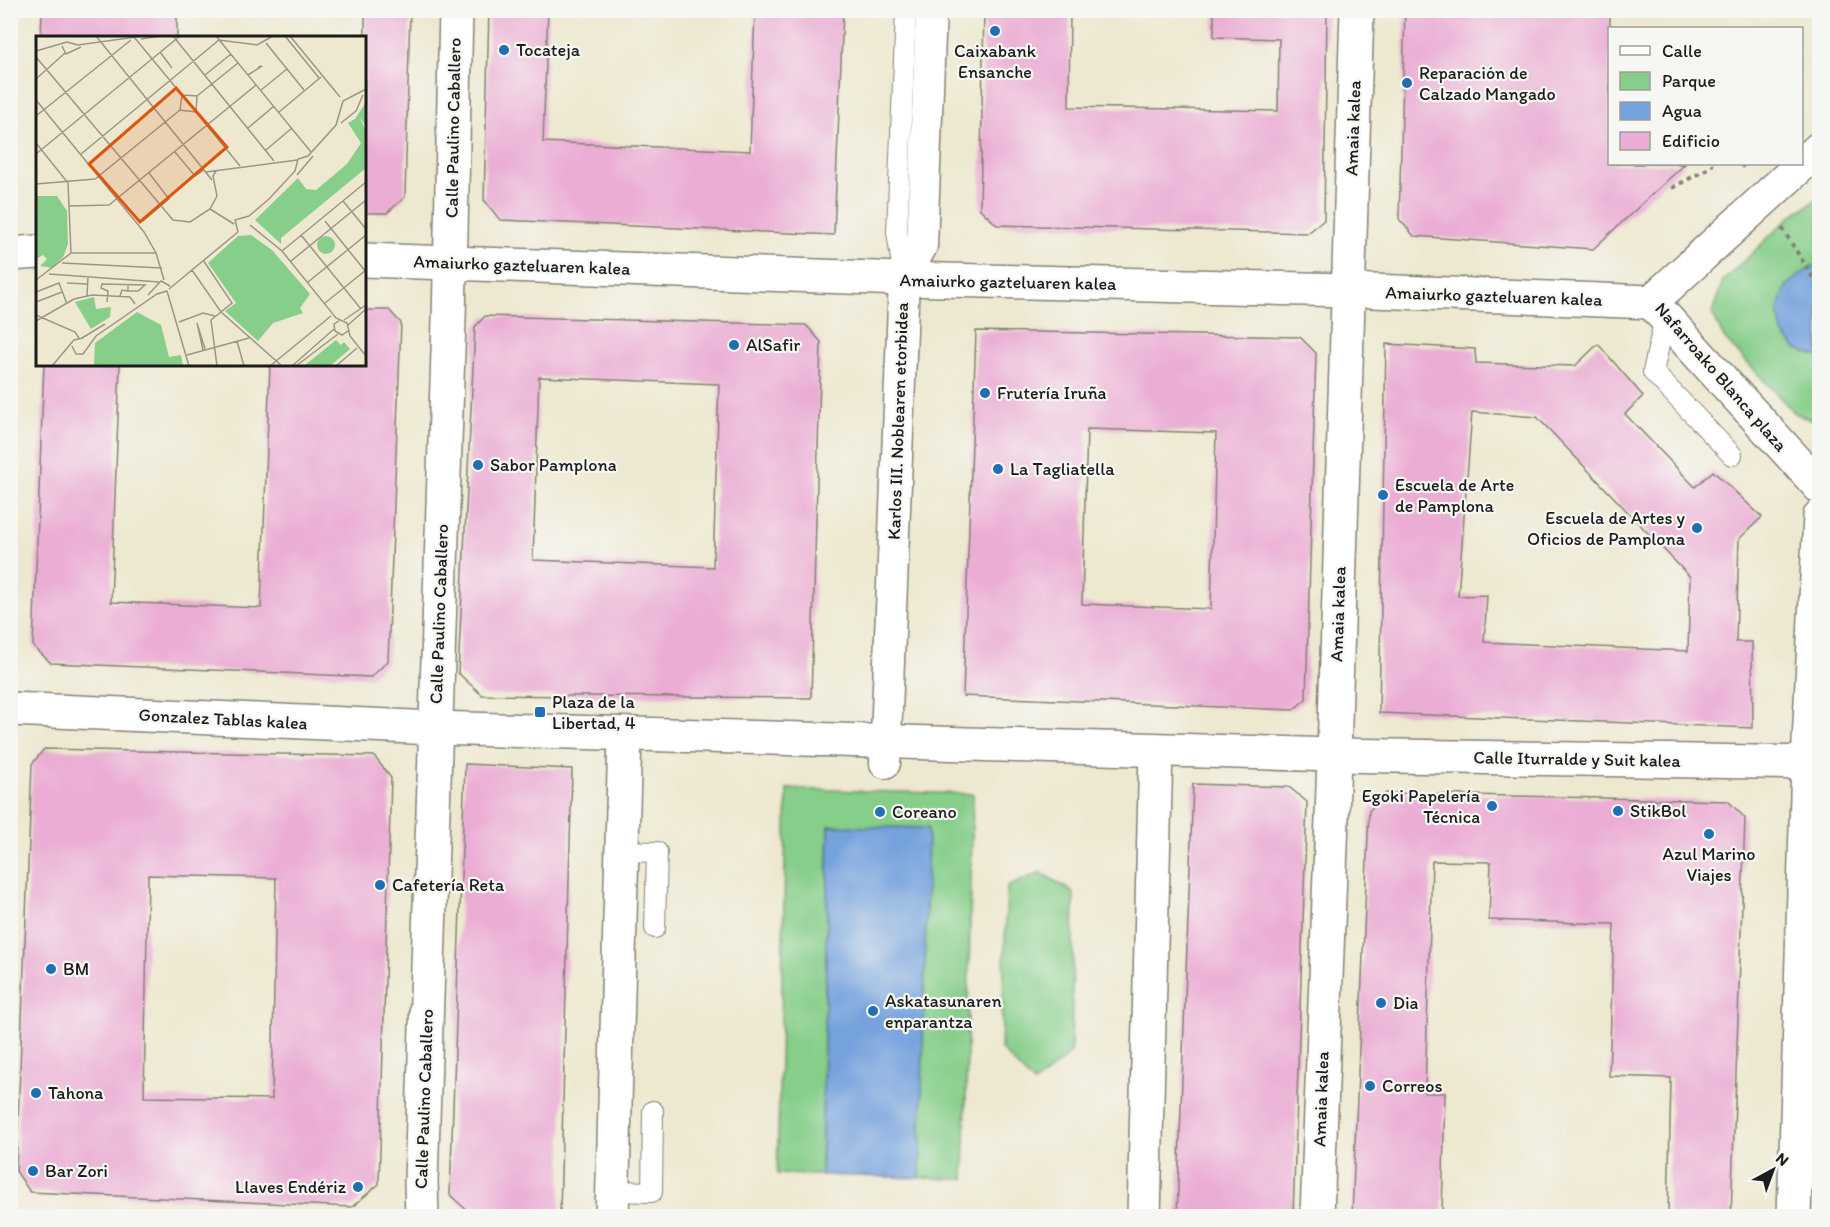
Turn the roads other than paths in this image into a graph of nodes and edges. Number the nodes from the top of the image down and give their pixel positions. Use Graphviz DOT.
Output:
graph roads {
  1 [pos="456,10"];
  2 [pos="906,10"];
  3 [pos="931,10"];
  4 [pos="1357,10"];
  5 [pos="1820,148"];
  6 [pos="36,252"];
  7 [pos="10,254"];
  8 [pos="366,260"];
  9 [pos="450,262"];
  10 [pos="904,279"];
  11 [pos="1347,290"];
  12 [pos="1658,310"];
  13 [pos="1732,455"];
  14 [pos="1820,487"];
  15 [pos="1820,516"];
  16 [pos="10,710"];
  17 [pos="435,728"];
  18 [pos="625,734"];
  19 [pos="1156,750"];
  20 [pos="885,753"];
  21 [pos="1334,755"];
  22 [pos="1814,763"];
  23 [pos="622,851"];
  24 [pos="655,928"];
  25 [pos="653,1111"];
  26 [pos="613,1204"];
  27 [pos="422,1216"];
  28 [pos="1144,1216"];
  29 [pos="1317,1216"];
  30 [pos="1794,1216"];
  1 -- 9 [label="street, Calle Paulino Caballero"];
  2 -- 10 [label="lane"];
  3 -- 10 [label="street, Karlos III. Noblearen etorbidea"];
  4 -- 11 [label="street, Amaia kalea"];
  5 -- 12 [label="street, Nafarroako Blanca plaza"];
  6 -- 7 [label="street"];
  8 -- 9 [label="street, Amaiurko gazteluaren kalea"];
  9 -- 10 [label="street, Amaiurko gazteluaren kalea"];
  9 -- 17 [label="street, Calle Paulino Caballero"];
  10 -- 11 [label="street, Amaiurko gazteluaren kalea"];
  10 -- 20 [label="street, Karlos III. Noblearen etorbidea"];
  11 -- 12 [label="street, Amaiurko gazteluaren kalea"];
  11 -- 21 [label="street, Amaia kalea"];
  12 -- 13 [label="lane"];
  12 -- 14 [label="street, Nafarroako Blanca plaza"];
  15 -- 22 [label="street"];
  16 -- 17 [label="street, Gonzalez Tablas kalea"];
  17 -- 18 [label="street"];
  17 -- 27 [label="street, Calle Paulino Caballero"];
  18 -- 20 [label="street"];
  18 -- 23 [label="street"];
  19 -- 20 [label="street"];
  19 -- 21 [label="street"];
  19 -- 28 [label="street"];
  21 -- 22 [label="street, Calle Iturralde y Suit kalea"];
  21 -- 29 [label="street, Amaia kalea"];
  22 -- 30 [label="street"];
  23 -- 24 [label="lane"];
  23 -- 26 [label="street"];
  25 -- 26 [label="lane"];
}
